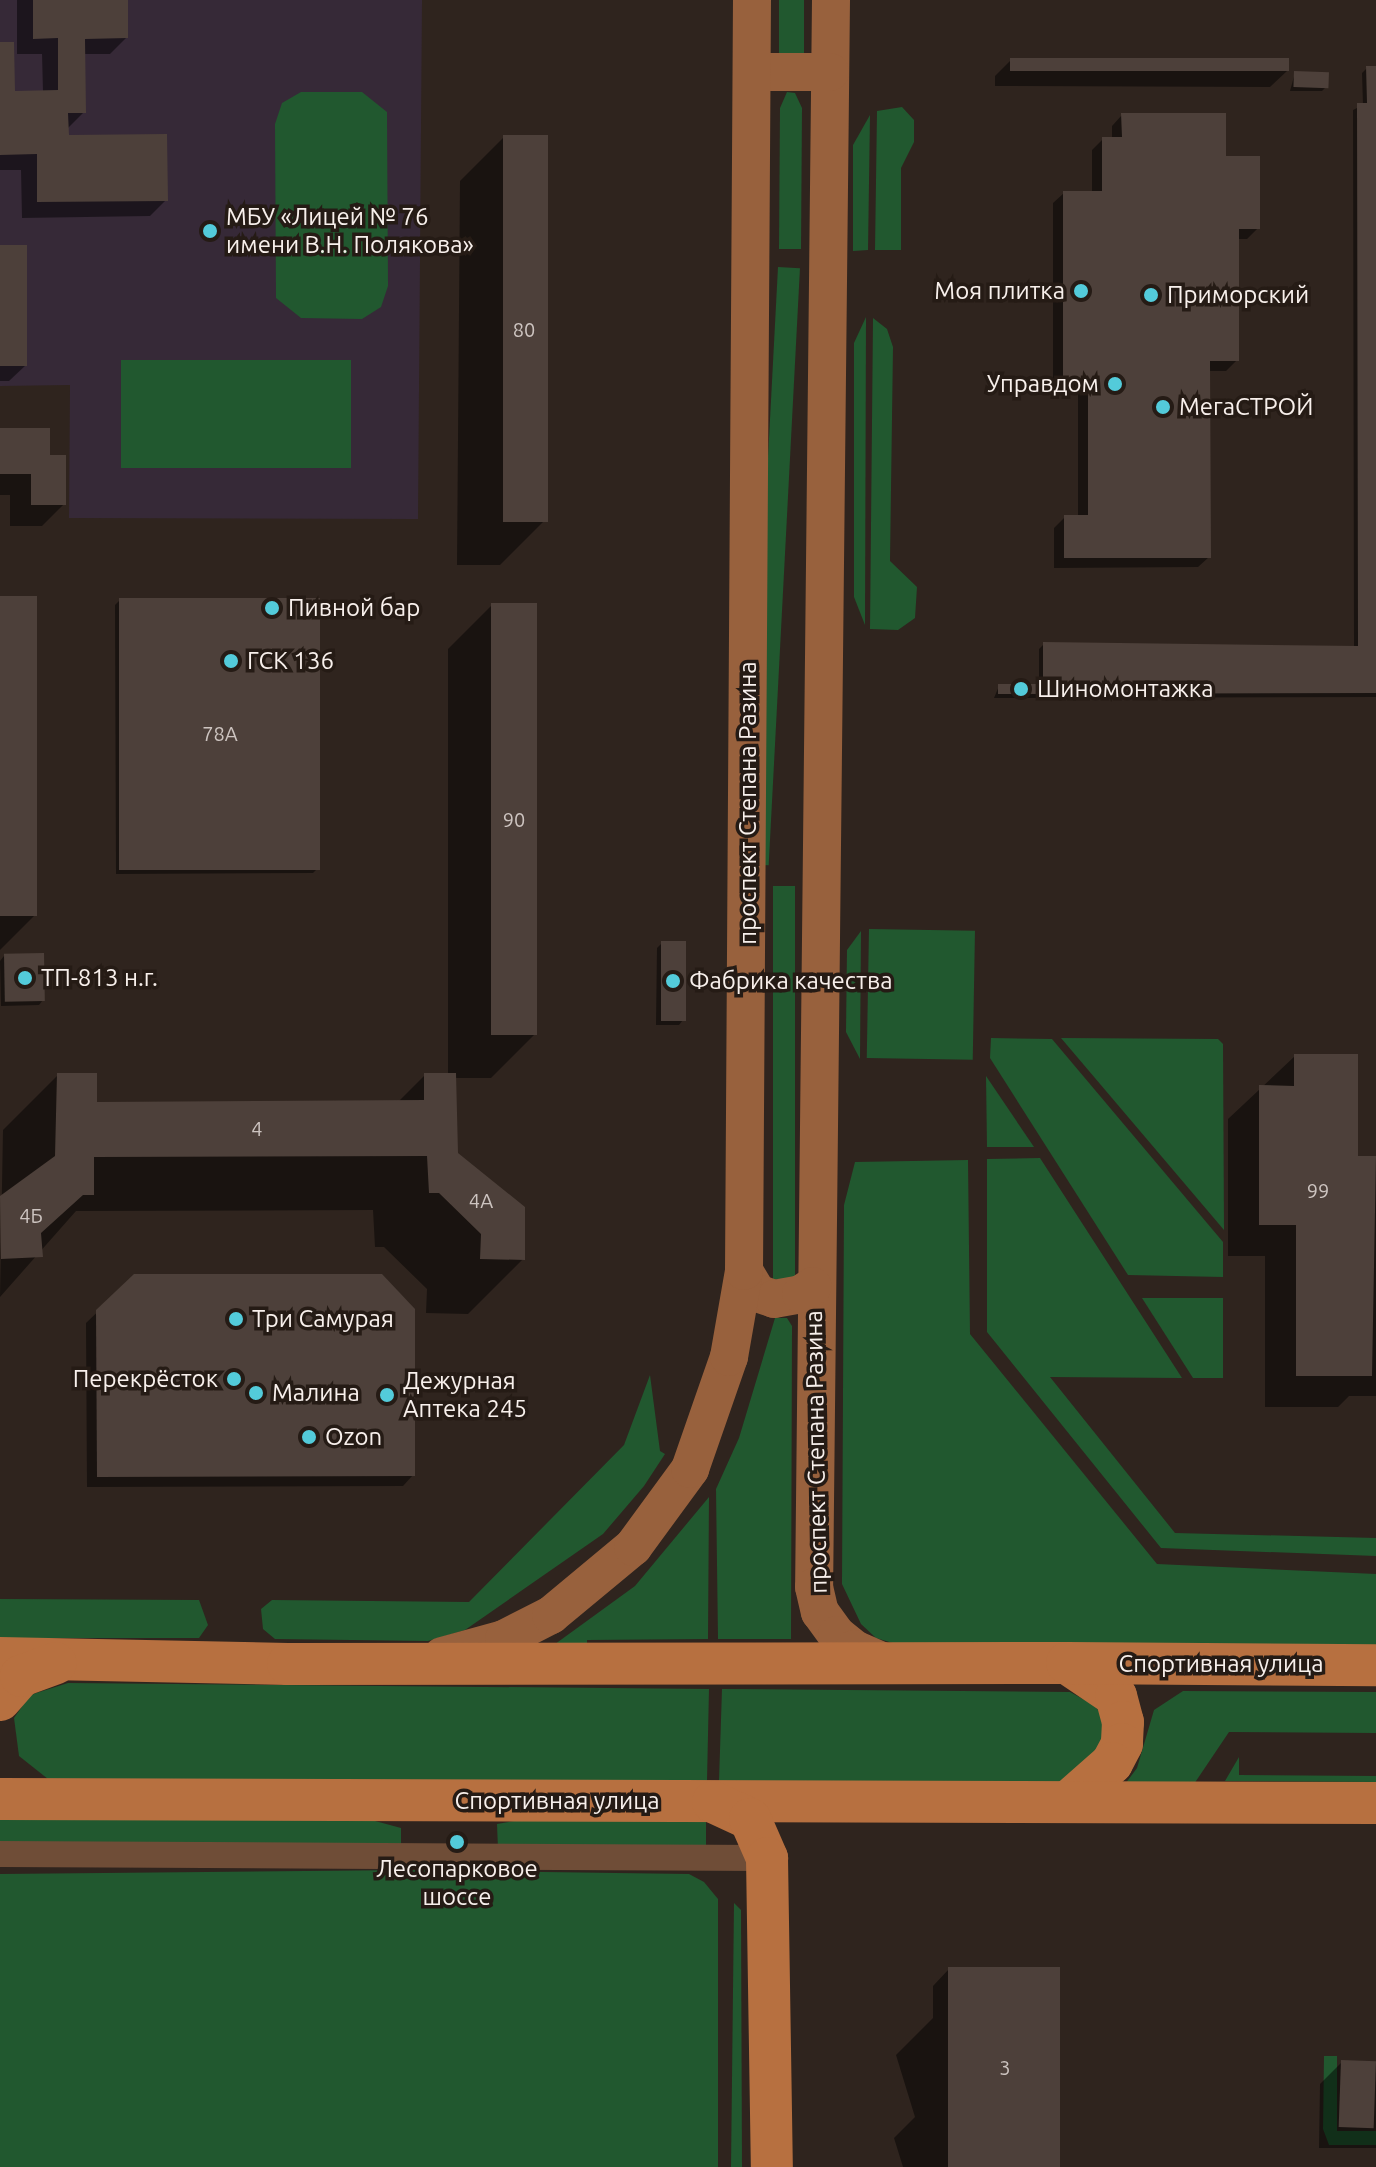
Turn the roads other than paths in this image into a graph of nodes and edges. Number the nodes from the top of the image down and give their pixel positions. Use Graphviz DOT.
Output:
graph roads {
  1 [pos="752,0"];
  2 [pos="831,0"];
  3 [pos="752,72"];
  4 [pos="830,72"];
  5 [pos="744,1271"];
  6 [pos="813,1286"];
  7 [pos="0,1658"];
  8 [pos="73,1660"];
  9 [pos="1067,1663"];
  10 [pos="394,1664"];
  11 [pos="891,1665"];
  12 [pos="1376,1665"];
  13 [pos="0,1700"];
  14 [pos="0,1765"];
  15 [pos="0,1799"];
  16 [pos="44,1800"];
  17 [pos="1070,1800"];
  18 [pos="713,1802"];
  19 [pos="828,1803"];
  20 [pos="1376,1803"];
  21 [pos="0,1854"];
  22 [pos="767,1858"];
  23 [pos="772,2167"];
  1 -- 3 [label="main road, проспект Степана Разина"];
  2 -- 4 [label="main road, проспект Степана Разина"];
  3 -- 4 [label="main road"];
  3 -- 5 [label="main road, проспект Степана Разина"];
  4 -- 6 [label="main road, проспект Степана Разина"];
  5 -- 6 [label="main road"];
  5 -- 10 [label="main road, проспект Степана Разина"];
  6 -- 11 [label="main road, проспект Степана Разина"];
  7 -- 8 [label="main road, Спортивная улица"];
  8 -- 10 [label="main road, Спортивная улица"];
  8 -- 13 [label="main road, Спортивная улица"];
  9 -- 11 [label="main road, Спортивная улица"];
  9 -- 12 [label="main road, Спортивная улица"];
  9 -- 17 [label="main road, Спортивная улица"];
  10 -- 11 [label="main road, Спортивная улица"];
  14 -- 16 [label="main road"];
  15 -- 16 [label="main road, Спортивная улица"];
  16 -- 18 [label="main road, Спортивная улица"];
  17 -- 19 [label="main road, Спортивная улица"];
  17 -- 20 [label="main road, Спортивная улица"];
  18 -- 19 [label="main road, Спортивная улица"];
  18 -- 22 [label="main road"];
  19 -- 22 [label="main road"];
  21 -- 22 [label="street"];
  22 -- 23 [label="main road"];
}
